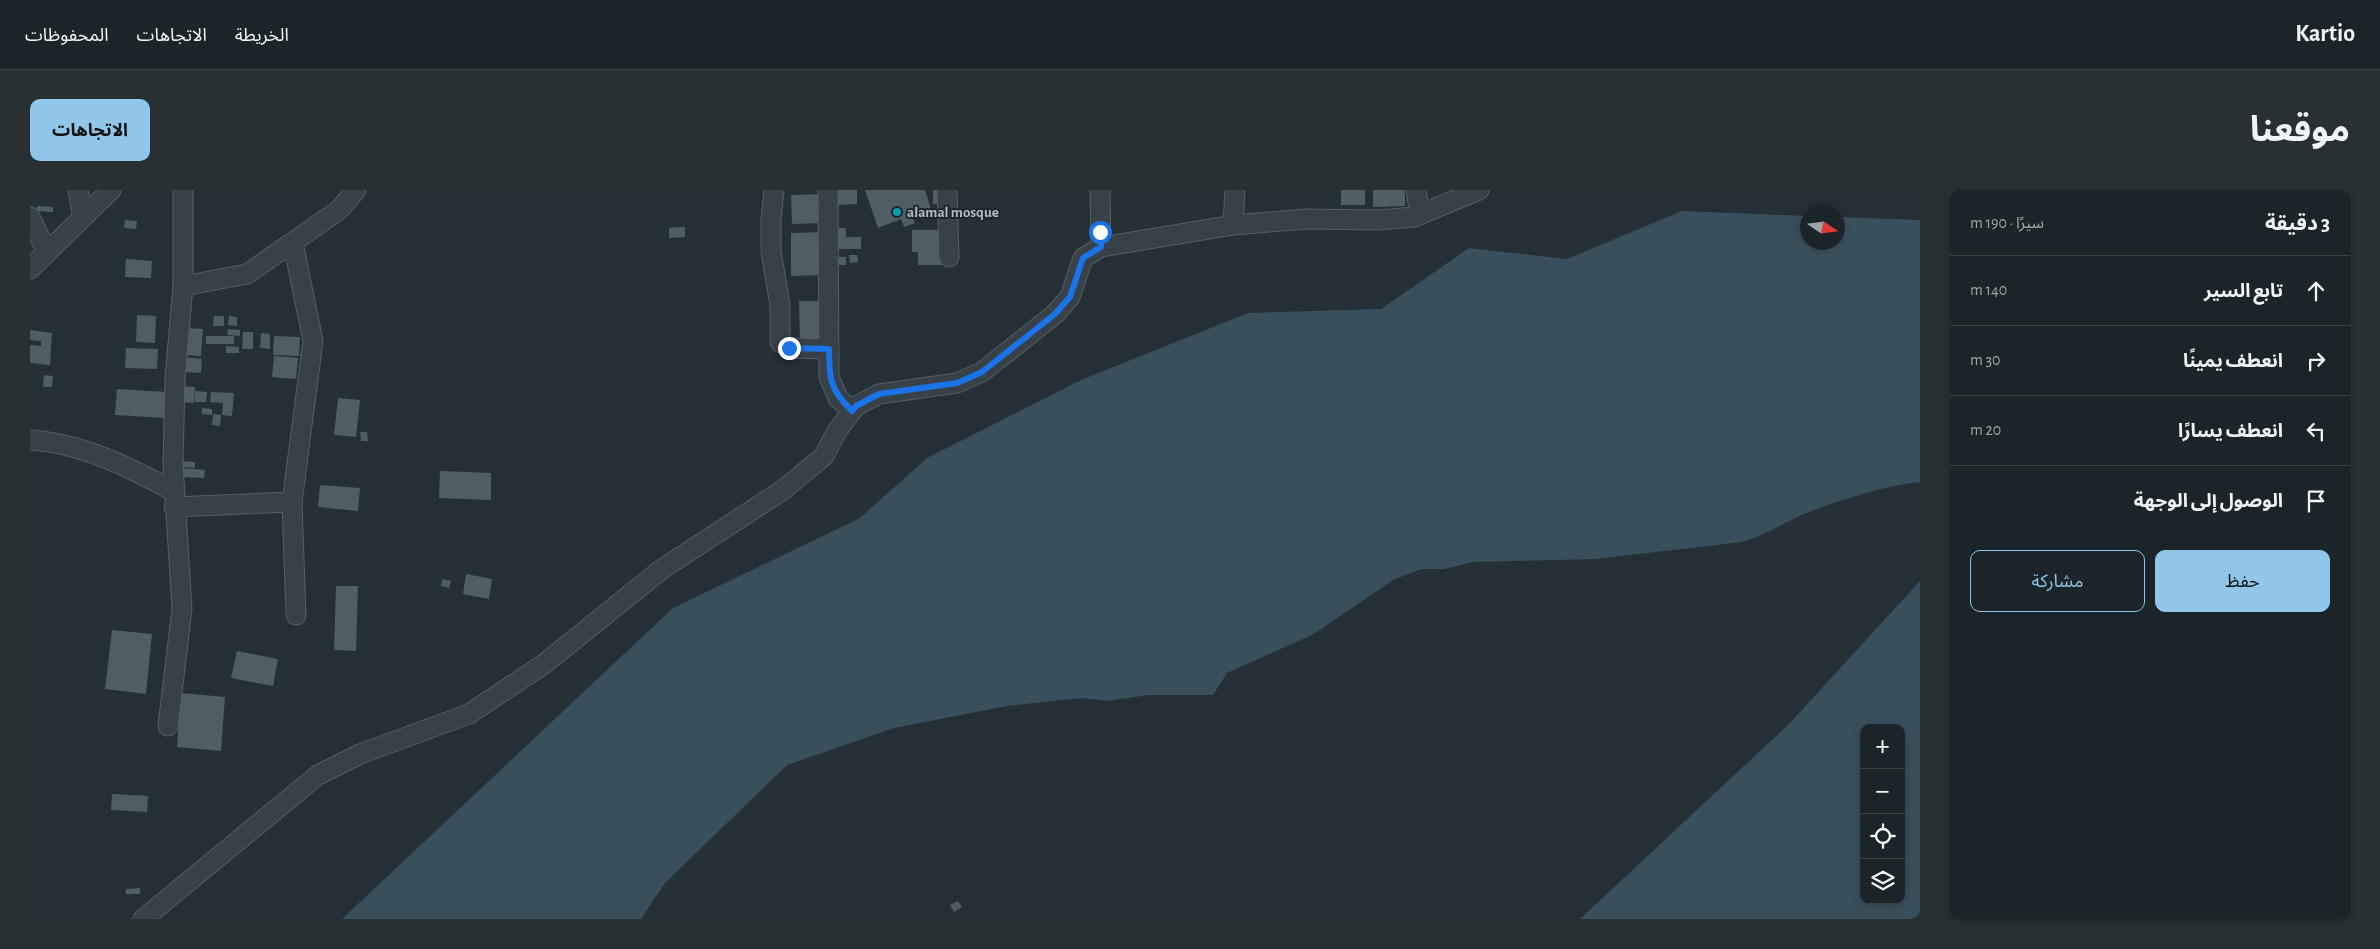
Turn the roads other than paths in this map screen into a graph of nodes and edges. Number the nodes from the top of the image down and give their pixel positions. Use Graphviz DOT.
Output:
graph roads {
  1 [pos="78,190"];
  2 [pos="111,190"];
  3 [pos="183,190"];
  4 [pos="356,190"];
  5 [pos="774,190"];
  6 [pos="828,190"];
  7 [pos="948,190"];
  8 [pos="1100,190"];
  9 [pos="1235,190"];
  10 [pos="1416,190"];
  11 [pos="1479,190"];
  12 [pos="1420,215"];
  13 [pos="30,217"];
  14 [pos="83,218"];
  15 [pos="1233,226"];
  16 [pos="293,243"];
  17 [pos="1101,247"];
  18 [pos="47,252"];
  19 [pos="948,257"];
  20 [pos="30,269"];
  21 [pos="183,286"];
  22 [pos="829,349"];
  23 [pos="852,411"];
  24 [pos="30,440"];
  25 [pos="174,499"];
  26 [pos="292,502"];
  27 [pos="296,615"];
  28 [pos="168,726"];
  29 [pos="143,919"];
  1 -- 14 [label="street"];
  2 -- 14 [label="street"];
  3 -- 21 [label="street"];
  4 -- 16 [label="street"];
  5 -- 22 [label="street"];
  6 -- 22 [label="street"];
  7 -- 19 [label="street"];
  8 -- 17 [label="street"];
  9 -- 15 [label="street"];
  10 -- 12 [label="street"];
  11 -- 12 [label="street"];
  12 -- 15 [label="street"];
  13 -- 18 [label="street"];
  14 -- 18 [label="street"];
  15 -- 17 [label="street"];
  16 -- 21 [label="street"];
  16 -- 26 [label="street"];
  17 -- 23 [label="street"];
  18 -- 20 [label="street"];
  21 -- 25 [label="street"];
  22 -- 23 [label="street"];
  23 -- 29 [label="street"];
  24 -- 25 [label="street"];
  25 -- 26 [label="street"];
  25 -- 28 [label="street"];
  26 -- 27 [label="street"];
}
